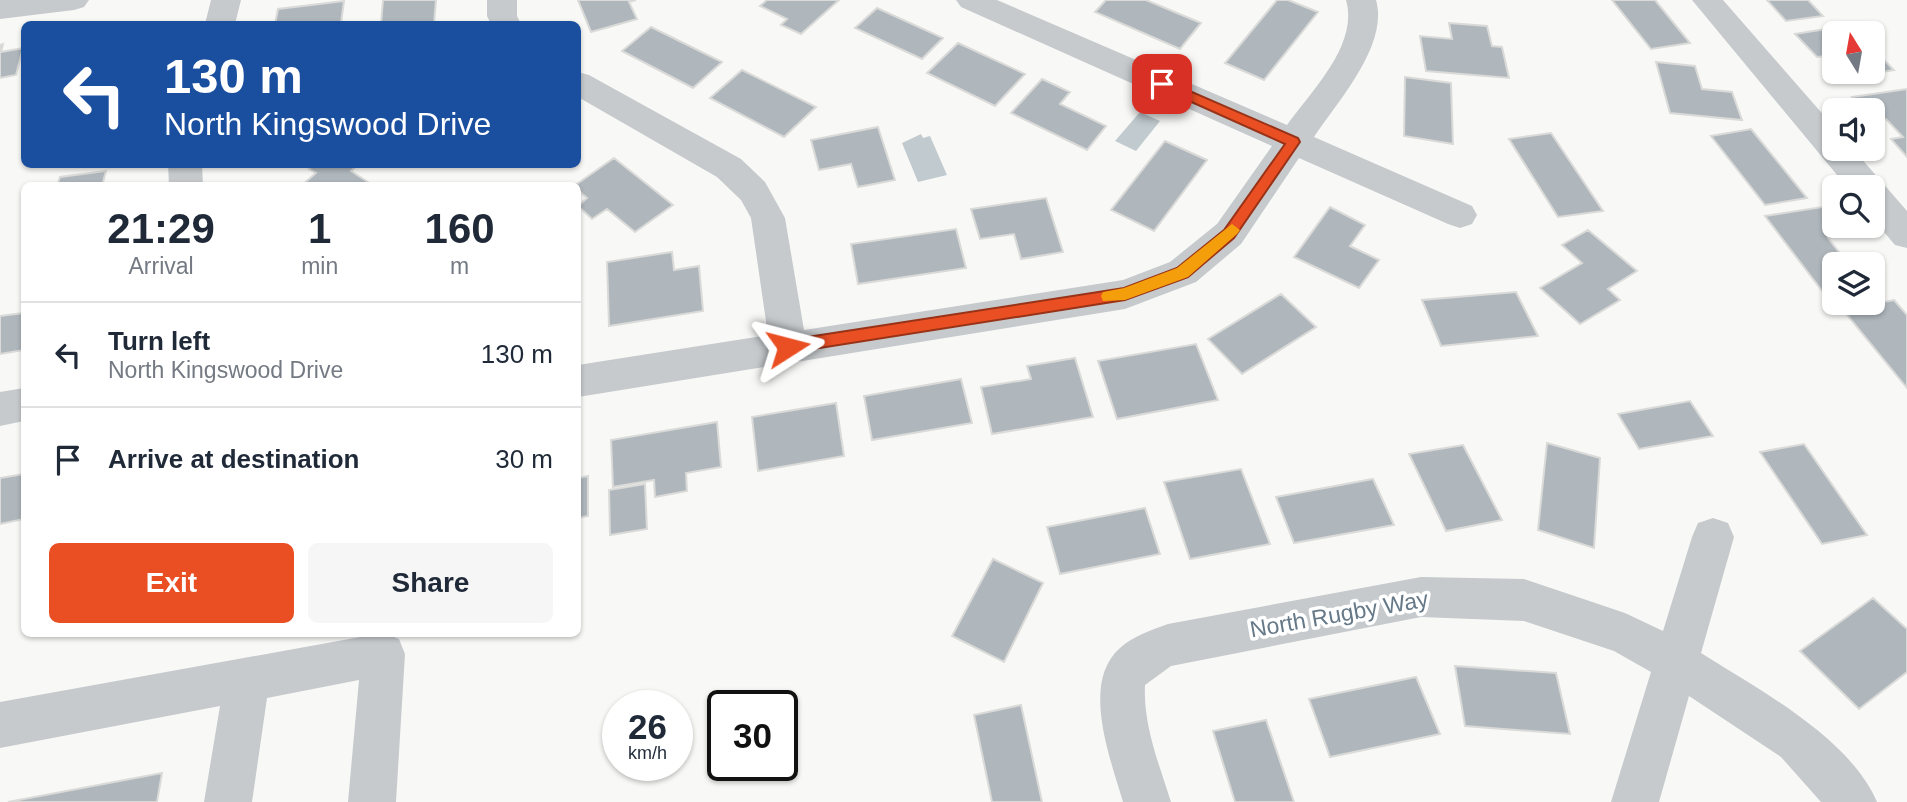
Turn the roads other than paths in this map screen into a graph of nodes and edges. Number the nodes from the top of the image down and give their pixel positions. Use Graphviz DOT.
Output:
graph roads {
  1 [pos="74,0"];
  2 [pos="226,0"];
  3 [pos="502,0"];
  4 [pos="971,0"];
  5 [pos="1361,0"];
  6 [pos="1707,0"];
  7 [pos="0,9"];
  8 [pos="221,21"];
  9 [pos="504,21"];
  10 [pos="581,85"];
  11 [pos="1293,142"];
  12 [pos="1857,175"];
  13 [pos="1885,209"];
  14 [pos="1460,215"];
  15 [pos="1907,235"];
  16 [pos="788,347"];
  17 [pos="581,381"];
  18 [pos="21,405"];
  19 [pos="0,408"];
  20 [pos="1713,537"];
  21 [pos="1676,662"];
  22 [pos="247,679"];
  23 [pos="0,725"];
  24 [pos="228,802"];
  25 [pos="372,802"];
  26 [pos="1147,802"];
  27 [pos="1635,802"];
  28 [pos="1853,802"];
  1 -- 7 [label="street"];
  2 -- 8 [label="street"];
  3 -- 9 [label="street"];
  4 -- 11 [label="street"];
  5 -- 11 [label="street"];
  6 -- 12 [label="street"];
  10 -- 16 [label="street"];
  11 -- 14 [label="street"];
  11 -- 16 [label="street"];
  13 -- 15 [label="street"];
  16 -- 17 [label="street"];
  18 -- 19 [label="street"];
  20 -- 21 [label="street"];
  21 -- 26 [label="street, North Rugby Way"];
  21 -- 27 [label="street"];
  21 -- 28 [label="street, North Rugby Way"];
  22 -- 23 [label="street"];
  22 -- 24 [label="street"];
  22 -- 25 [label="street"];
}
